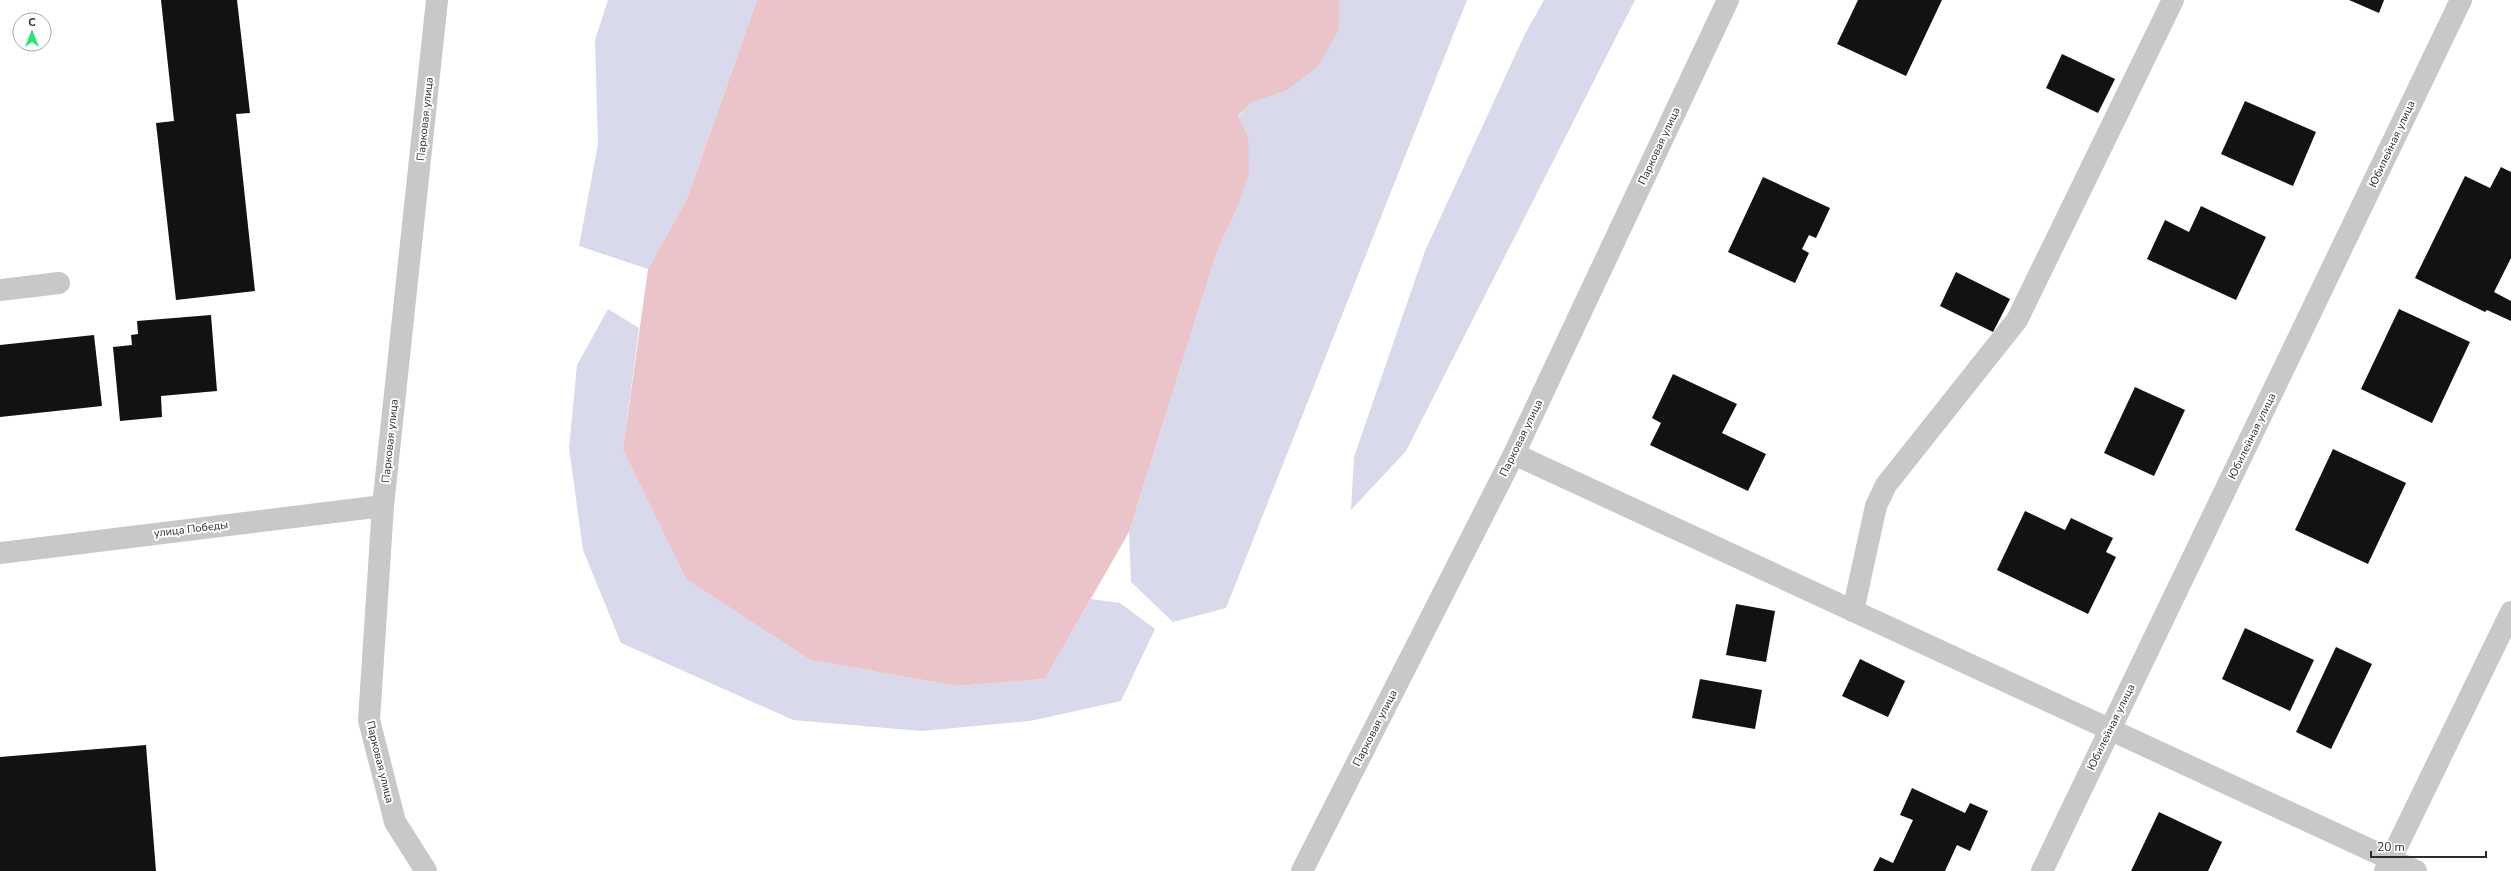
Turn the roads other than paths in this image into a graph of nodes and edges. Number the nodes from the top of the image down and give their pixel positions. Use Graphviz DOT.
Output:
graph roads {
  1 [pos="438,0"];
  2 [pos="1728,0"];
  3 [pos="2173,0"];
  4 [pos="2461,0"];
  5 [pos="59,283"];
  6 [pos="0,290"];
  7 [pos="1514,454"];
  8 [pos="383,506"];
  9 [pos="0,552"];
  10 [pos="1853,611"];
  11 [pos="2511,612"];
  12 [pos="2109,730"];
  13 [pos="2388,865"];
  14 [pos="426,871"];
  15 [pos="1302,871"];
  16 [pos="2042,871"];
  17 [pos="2416,871"];
  1 -- 8 [label="street, Парковая улица"];
  2 -- 7 [label="street, Парковая улица"];
  3 -- 10 [label="street"];
  4 -- 12 [label="street, Юбилейная улица"];
  5 -- 6 [label="street"];
  7 -- 10 [label="street"];
  7 -- 15 [label="street, Парковая улица"];
  8 -- 9 [label="street, улица Победы"];
  8 -- 14 [label="street, Парковая улица"];
  10 -- 12 [label="street"];
  11 -- 13 [label="street"];
  12 -- 13 [label="street"];
  12 -- 16 [label="street, Юбилейная улица"];
  13 -- 17 [label="street"];
}
